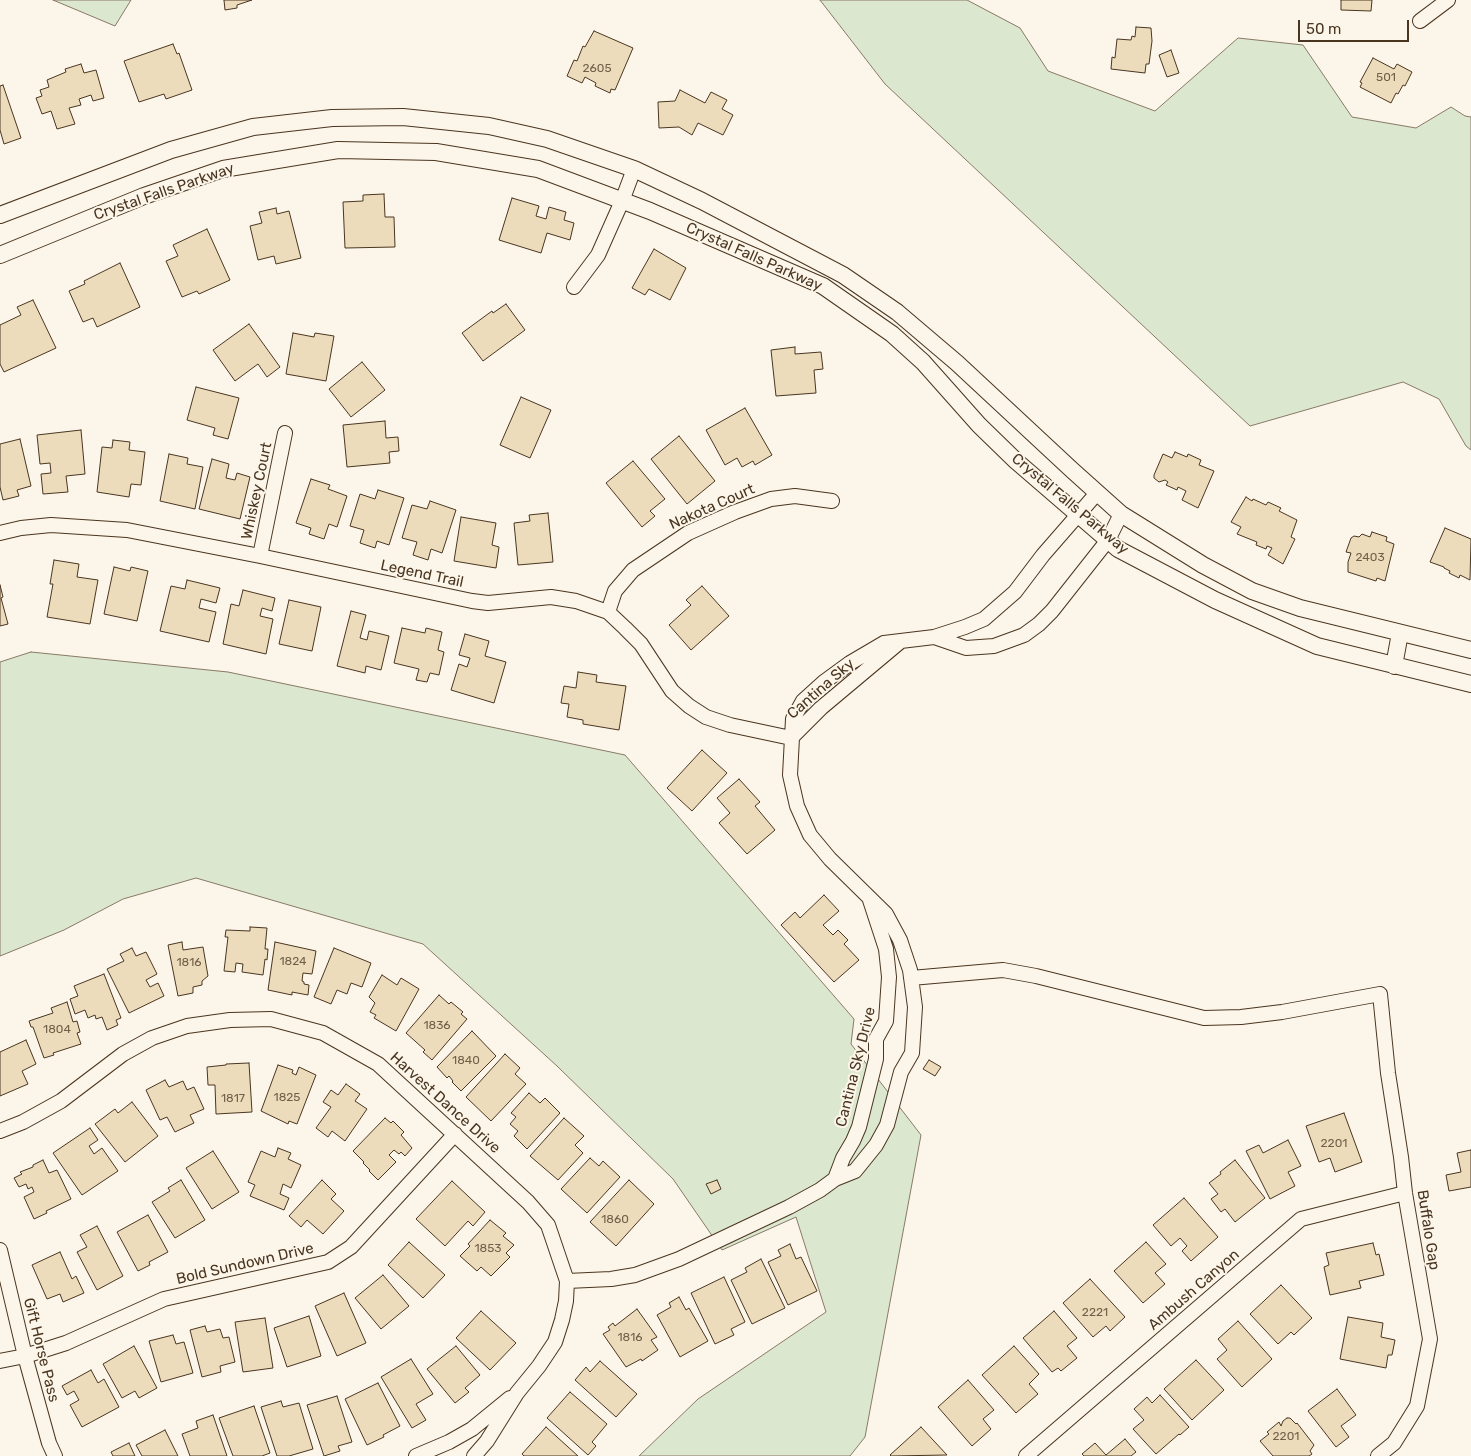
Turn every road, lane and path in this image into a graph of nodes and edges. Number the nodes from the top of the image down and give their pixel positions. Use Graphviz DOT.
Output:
graph roads {
  1 [pos="1448,0"];
  2 [pos="1420,21"];
  3 [pos="634,169"];
  4 [pos="622,201"];
  5 [pos="0,215"];
  6 [pos="0,254"];
  7 [pos="574,287"];
  8 [pos="286,434"];
  9 [pos="1097,493"];
  10 [pos="832,501"];
  11 [pos="1078,514"];
  12 [pos="1121,514"];
  13 [pos="0,533"];
  14 [pos="1108,540"];
  15 [pos="260,556"];
  16 [pos="608,612"];
  17 [pos="1400,633"];
  18 [pos="934,637"];
  19 [pos="1471,650"];
  20 [pos="1394,666"];
  21 [pos="1471,684"];
  22 [pos="791,738"];
  23 [pos="870,900"];
  24 [pos="911,978"];
  25 [pos="0,1131"];
  26 [pos="455,1134"];
  27 [pos="835,1179"];
  28 [pos="1405,1193"];
  29 [pos="0,1250"];
  30 [pos="567,1282"];
  31 [pos="25,1356"];
  32 [pos="0,1361"];
  33 [pos="517,1393"];
  34 [pos="55,1456"];
  35 [pos="416,1456"];
  36 [pos="474,1456"];
  37 [pos="1026,1456"];
  38 [pos="1378,1456"];
  1 -- 2 [label="street"];
  3 -- 4 [label="street"];
  3 -- 5 [label="street, Crystal Falls Parkway"];
  3 -- 9 [label="street, Crystal Falls Parkway"];
  4 -- 6 [label="street, Crystal Falls Parkway"];
  4 -- 7 [label="street"];
  4 -- 11 [label="street, Crystal Falls Parkway"];
  8 -- 15 [label="street, Whiskey Court"];
  9 -- 11 [label="street, Cantina Sky"];
  9 -- 12 [label="street, Crystal Falls Parkway"];
  10 -- 16 [label="street, Nakota Court"];
  11 -- 14 [label="street, Crystal Falls Parkway"];
  11 -- 18 [label="street, Cantina Sky"];
  12 -- 14 [label="street, Cantina Sky"];
  12 -- 17 [label="street, Crystal Falls Parkway"];
  13 -- 15 [label="street, Legend Trail"];
  14 -- 18 [label="street, Cantina Sky"];
  14 -- 20 [label="street, Crystal Falls Parkway"];
  15 -- 16 [label="street, Legend Trail"];
  16 -- 22 [label="street, Legend Trail"];
  17 -- 19 [label="street, Crystal Falls Parkway"];
  17 -- 20 [label="street"];
  18 -- 22 [label="street, Cantina Sky"];
  20 -- 21 [label="street, Crystal Falls Parkway"];
  22 -- 23 [label="street, Cantina Sky Drive"];
  23 -- 24 [label="street, Cantina Sky Drive"];
  23 -- 27 [label="street, Cantina Sky Drive"];
  24 -- 27 [label="street, Cantina Sky Drive"];
  24 -- 28 [label="street, Buffalo Gap"];
  25 -- 26 [label="street, Harvest Dance Drive"];
  26 -- 30 [label="street, Harvest Dance Drive"];
  26 -- 31 [label="street, Bold Sundown Drive"];
  27 -- 30 [label="street, Cantina Sky Drive"];
  28 -- 37 [label="street, Ambush Canyon"];
  28 -- 38 [label="street, Buffalo Gap"];
  29 -- 31 [label="street, Gift Horse Pass"];
  30 -- 33 [label="street, Harvest Dance Drive"];
  31 -- 32 [label="street, Bold Sundown Drive"];
  31 -- 34 [label="street, Gift Horse Pass"];
  33 -- 35 [label="street, Harvest Dance Drive"];
  33 -- 36 [label="street, Harvest Dance Drive"];
}
